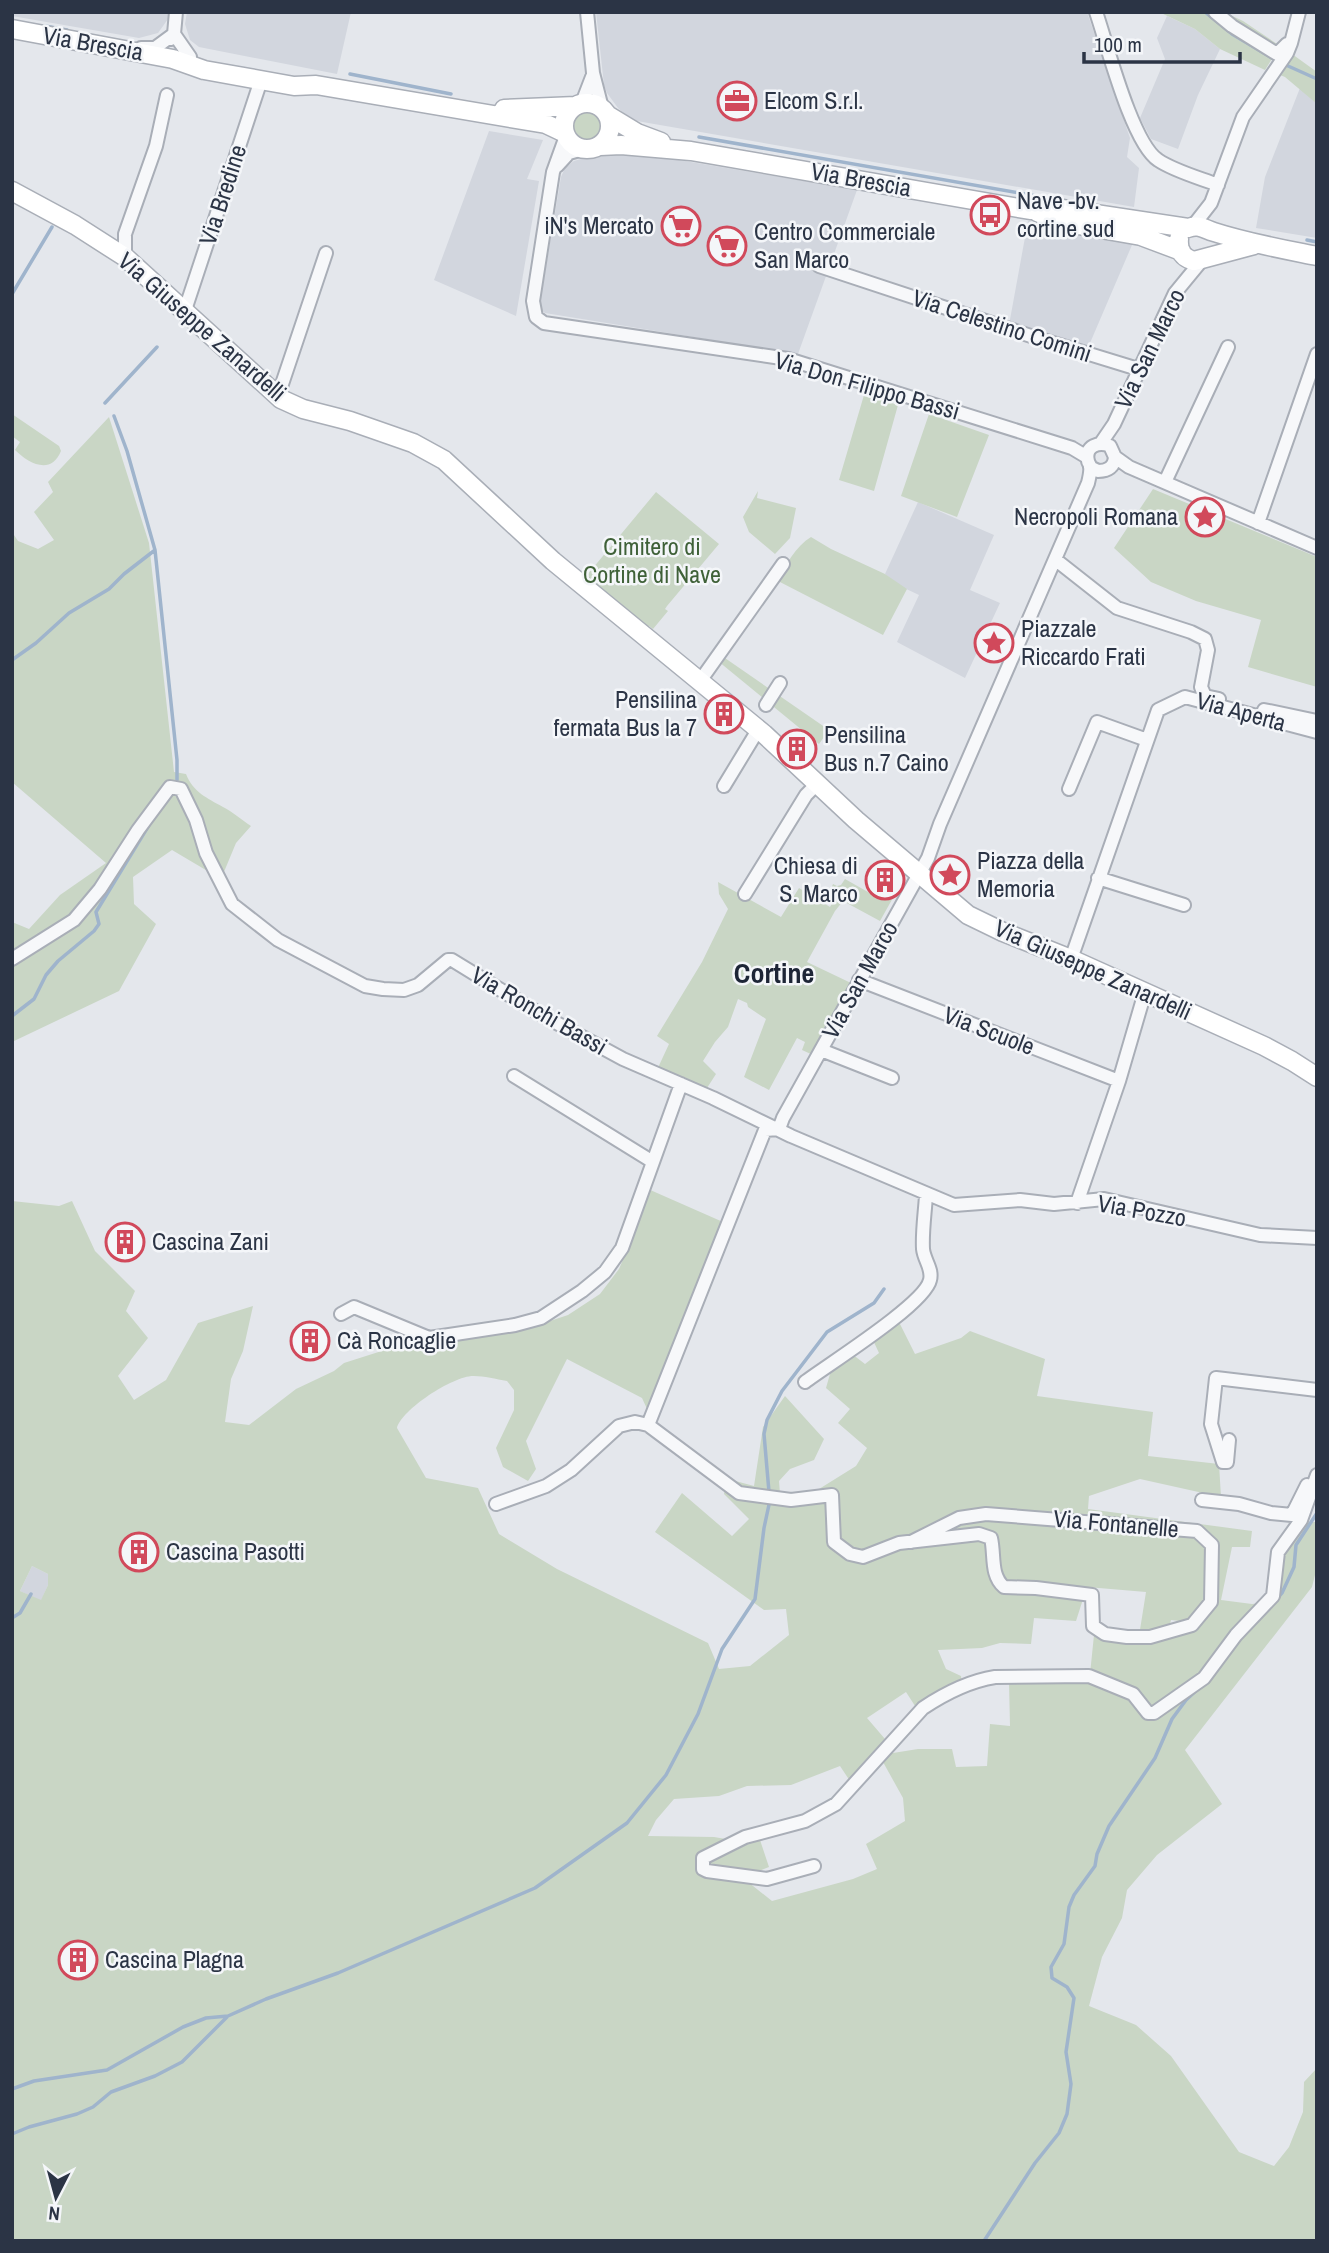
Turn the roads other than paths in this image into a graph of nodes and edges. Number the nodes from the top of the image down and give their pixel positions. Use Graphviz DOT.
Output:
graph roads {
  1 [pos="176,12"];
  2 [pos="587,12"];
  3 [pos="1096,12"];
  4 [pos="1215,12"];
  5 [pos="1299,12"];
  6 [pos="12,29"];
  7 [pos="174,34"];
  8 [pos="49,36"];
  9 [pos="1289,48"];
  10 [pos="173,57"];
  11 [pos="593,73"];
  12 [pos="261,80"];
  13 [pos="316,85"];
  14 [pos="167,95"];
  15 [pos="579,105"];
  16 [pos="469,111"];
  17 [pos="605,112"];
  18 [pos="565,134"];
  19 [pos="592,147"];
  20 [pos="691,151"];
  21 [pos="553,172"];
  22 [pos="1218,186"];
  23 [pos="12,191"];
  24 [pos="1030,209"];
  25 [pos="1200,225"];
  26 [pos="125,234"];
  27 [pos="1257,244"];
  28 [pos="109,245"];
  29 [pos="1181,252"];
  30 [pos="326,253"];
  31 [pos="1317,256"];
  32 [pos="125,257"];
  33 [pos="1205,258"];
  34 [pos="823,268"];
  35 [pos="1188,275"];
  36 [pos="185,310"];
  37 [pos="1227,347"];
  38 [pos="1317,354"];
  39 [pos="1138,369"];
  40 [pos="278,397"];
  41 [pos="1100,457"];
  42 [pos="1165,482"];
  43 [pos="1258,523"];
  44 [pos="1317,548"];
  45 [pos="1056,560"];
  46 [pos="783,564"];
  47 [pos="695,683"];
  48 [pos="780,683"];
  49 [pos="766,705"];
  50 [pos="1317,721"];
  51 [pos="758,730"];
  52 [pos="1317,732"];
  53 [pos="1147,740"];
  54 [pos="818,783"];
  55 [pos="724,786"];
  56 [pos="1069,789"];
  57 [pos="920,875"];
  58 [pos="1098,878"];
  59 [pos="745,894"];
  60 [pos="1184,905"];
  61 [pos="12,959"];
  62 [pos="1072,959"];
  63 [pos="859,981"];
  64 [pos="1146,992"];
  65 [pos="821,1050"];
  66 [pos="514,1076"];
  67 [pos="1317,1077"];
  68 [pos="892,1079"];
  69 [pos="1119,1081"];
  70 [pos="681,1084"];
  71 [pos="779,1129"];
  72 [pos="653,1162"];
  73 [pos="926,1195"];
  74 [pos="1077,1203"];
  75 [pos="1317,1238"];
  76 [pos="341,1314"];
  77 [pos="805,1382"];
  78 [pos="1317,1390"];
  79 [pos="648,1425"];
  80 [pos="1229,1440"];
  81 [pos="1317,1475"];
  82 [pos="1202,1500"];
  83 [pos="496,1504"];
  84 [pos="911,1542"];
  85 [pos="814,1866"];
  1 -- 7 [label="street"];
  2 -- 11 [label="street"];
  3 -- 22 [label="street"];
  4 -- 9 [label="street"];
  5 -- 9 [label="street"];
  6 -- 8 [label="main road, Via Brescia"];
  7 -- 8 [label="street"];
  7 -- 10 [label="street"];
  7 -- 10 [label="street"];
  8 -- 10 [label="main road, Via Brescia"];
  9 -- 22 [label="street"];
  10 -- 12 [label="main road, Via Brescia"];
  10 -- 13 [label="main road, Via Brescia"];
  11 -- 15 [label="street"];
  11 -- 17 [label="street"];
  12 -- 13 [label="main road, Via Brescia"];
  12 -- 36 [label="street, Via Bredine"];
  13 -- 16 [label="main road, Via Brescia"];
  14 -- 26 [label="street"];
  15 -- 16 [label="main road, Via Brescia"];
  15 -- 17 [label="main road, Via Brescia"];
  15 -- 18 [label="main road"];
  16 -- 18 [label="main road, Via Brescia"];
  17 -- 19 [label="main road"];
  17 -- 20 [label="main road, Via Brescia"];
  18 -- 19 [label="main road, Via Brescia"];
  18 -- 21 [label="street"];
  19 -- 20 [label="main road, Via Brescia"];
  19 -- 21 [label="street"];
  20 -- 24 [label="main road, Via Brescia"];
  21 -- 41 [label="street, Via Don Filippo Bassi"];
  22 -- 25 [label="street"];
  23 -- 28 [label="main road, Via Giuseppe Zanardelli"];
  24 -- 25 [label="main road, Via Brescia"];
  24 -- 29 [label="main road, Via Brescia"];
  25 -- 27 [label="main road, Via Brescia"];
  25 -- 29 [label="main road"];
  25 -- 33 [label="main road"];
  26 -- 28 [label="street"];
  26 -- 32 [label="street"];
  27 -- 31 [label="main road, Via Brescia"];
  27 -- 33 [label="main road, Via Brescia"];
  28 -- 32 [label="main road, Via Giuseppe Zanardelli"];
  29 -- 33 [label="main road, Via Brescia"];
  29 -- 35 [label="street, Via San Marco"];
  30 -- 40 [label="street"];
  32 -- 36 [label="main road, Via Giuseppe Zanardelli"];
  33 -- 35 [label="street, Via San Marco"];
  34 -- 39 [label="street, Via Celestino Comini"];
  35 -- 39 [label="street, Via San Marco"];
  36 -- 40 [label="main road, Via Giuseppe Zanardelli"];
  37 -- 42 [label="street"];
  38 -- 43 [label="street"];
  39 -- 41 [label="street, Via San Marco"];
  40 -- 47 [label="main road, Via Giuseppe Zanardelli"];
  41 -- 42 [label="street, Via Don Filippo Bassi"];
  41 -- 45 [label="street, Via San Marco"];
  42 -- 43 [label="street"];
  43 -- 44 [label="street"];
  45 -- 50 [label="street, Via Aperta"];
  45 -- 57 [label="street, Via San Marco"];
  46 -- 47 [label="street"];
  47 -- 51 [label="main road, Via Giuseppe Zanardelli"];
  48 -- 49 [label="street"];
  51 -- 54 [label="main road, Via Giuseppe Zanardelli"];
  51 -- 55 [label="street"];
  52 -- 53 [label="street, Via Aperta"];
  53 -- 56 [label="street"];
  53 -- 58 [label="street, Via Aperta"];
  54 -- 57 [label="main road, Via Giuseppe Zanardelli"];
  54 -- 59 [label="street"];
  57 -- 62 [label="main road, Via Giuseppe Zanardelli"];
  57 -- 63 [label="street, Via San Marco"];
  58 -- 60 [label="street"];
  58 -- 62 [label="street, Via Aperta"];
  61 -- 70 [label="street, Via Ronchi Bassi"];
  62 -- 64 [label="main road, Via Giuseppe Zanardelli"];
  63 -- 65 [label="street, Via San Marco"];
  63 -- 69 [label="street, Via Scuole"];
  64 -- 67 [label="main road, Via Giuseppe Zanardelli"];
  64 -- 69 [label="street"];
  65 -- 68 [label="street"];
  65 -- 71 [label="street, Via San Marco"];
  66 -- 72 [label="street"];
  69 -- 74 [label="street"];
  70 -- 71 [label="street, Via Ronchi Bassi"];
  70 -- 72 [label="street"];
  71 -- 73 [label="street, Via Pozzo"];
  71 -- 79 [label="street"];
  72 -- 76 [label="street"];
  73 -- 74 [label="street, Via Pozzo"];
  73 -- 77 [label="street"];
  74 -- 75 [label="street, Via Pozzo"];
  78 -- 80 [label="street"];
  79 -- 83 [label="street"];
  79 -- 84 [label="street, Via Fontanelle"];
  81 -- 82 [label="street"];
  81 -- 85 [label="street"];
  84 -- 84 [label="street, Via Fontanelle"];
}
